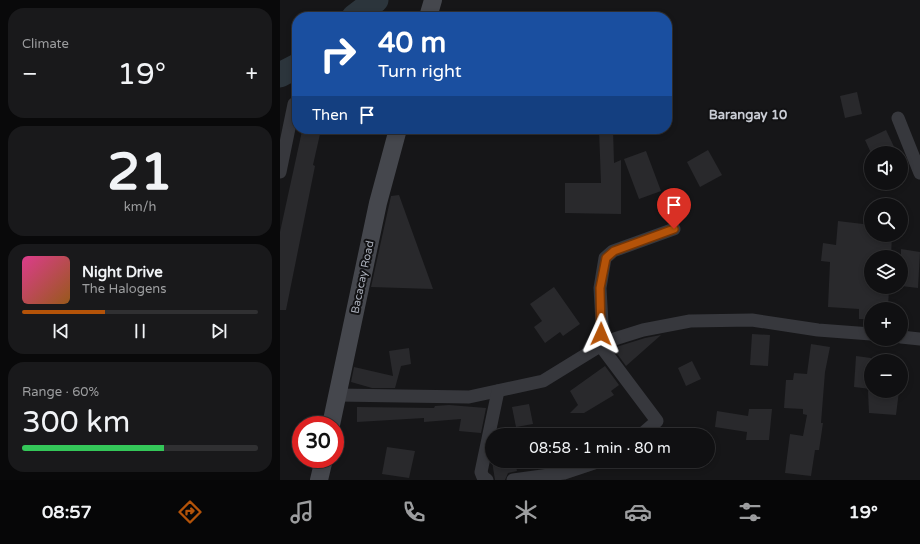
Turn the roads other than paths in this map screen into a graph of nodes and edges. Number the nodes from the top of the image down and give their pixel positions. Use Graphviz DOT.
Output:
graph roads {
  1 [pos="292,114"];
  2 [pos="898,118"];
  3 [pos="397,134"];
  4 [pos="280,172"];
  5 [pos="920,173"];
  6 [pos="674,229"];
  7 [pos="864,333"];
  8 [pos="908,337"];
  9 [pos="920,338"];
  10 [pos="600,346"];
  11 [pos="498,390"];
  12 [pos="337,395"];
  13 [pos="333,416"];
  14 [pos="649,428"];
  15 [pos="322,468"];
  16 [pos="579,468"];
  17 [pos="319,480"];
  18 [pos="487,480"];
  19 [pos="513,480"];
  1 -- 4 [label="street"];
  2 -- 5 [label="street"];
  3 -- 12 [label="main road, Bacacay Road"];
  6 -- 10 [label="street"];
  7 -- 10 [label="street"];
  8 -- 9 [label="street"];
  10 -- 11 [label="street"];
  10 -- 14 [label="street"];
  11 -- 12 [label="street"];
  11 -- 18 [label="street"];
  12 -- 13 [label="main road, Bacacay Road"];
  15 -- 17 [label="main road"];
  16 -- 19 [label="street"];
}
